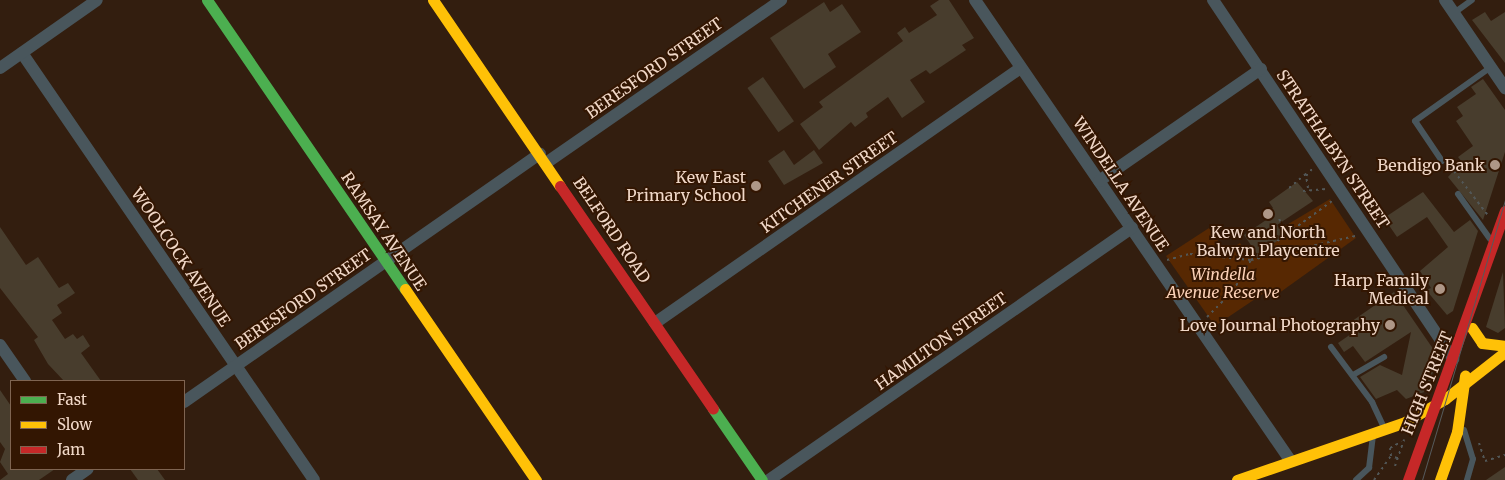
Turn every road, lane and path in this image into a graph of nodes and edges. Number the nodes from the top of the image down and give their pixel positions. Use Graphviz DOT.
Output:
graph roads {
  1 [pos="97,0"];
  2 [pos="207,0"];
  3 [pos="781,0"];
  4 [pos="974,0"];
  5 [pos="1213,0"];
  6 [pos="1445,0"];
  7 [pos="1472,0"];
  8 [pos="439,2"];
  9 [pos="1454,13"];
  10 [pos="22,53"];
  11 [pos="1490,67"];
  12 [pos="0,68"];
  13 [pos="1021,68"];
  14 [pos="1261,69"];
  15 [pos="1505,88"];
  16 [pos="543,159"];
  17 [pos="1442,161"];
  18 [pos="1307,173"];
  19 [pos="1316,176"];
  20 [pos="1100,181"];
  21 [pos="1321,183"];
  22 [pos="1289,188"];
  23 [pos="1308,188"];
  24 [pos="1326,190"];
  25 [pos="1303,191"];
  26 [pos="1458,194"];
  27 [pos="1505,211"];
  28 [pos="1279,219"];
  29 [pos="1132,228"];
  30 [pos="1498,230"];
  31 [pos="1289,234"];
  32 [pos="1358,236"];
  33 [pos="1494,244"];
  34 [pos="1251,260"];
  35 [pos="386,262"];
  36 [pos="1173,268"];
  37 [pos="1201,309"];
  38 [pos="1427,315"];
  39 [pos="655,322"];
  40 [pos="1469,329"];
  41 [pos="0,345"];
  42 [pos="1505,346"];
  43 [pos="1331,347"];
  44 [pos="1505,352"];
  45 [pos="1384,357"];
  46 [pos="1453,363"];
  47 [pos="236,366"];
  48 [pos="1352,375"];
  49 [pos="24,380"];
  50 [pos="1464,384"];
  51 [pos="185,401"];
  52 [pos="1435,405"];
  53 [pos="1462,406"];
  54 [pos="1379,431"];
  55 [pos="1402,442"];
  56 [pos="1505,455"];
  57 [pos="1391,456"];
  58 [pos="1397,458"];
  59 [pos="1290,460"];
  60 [pos="1485,461"];
  61 [pos="88,472"];
  62 [pos="72,480"];
  63 [pos="314,480"];
  64 [pos="536,480"];
  65 [pos="762,480"];
  66 [pos="768,480"];
  67 [pos="1237,480"];
  68 [pos="1356,480"];
  69 [pos="1374,480"];
  70 [pos="1408,480"];
  71 [pos="1440,480"];
  72 [pos="1467,480"];
  1 -- 10 [label="street"];
  2 -- 35 [label="street, RAMSAY AVENUE"];
  3 -- 16 [label="street, BERESFORD STREET"];
  4 -- 13 [label="street, WINDELLA AVENUE"];
  5 -- 14 [label="street, STRATHALBYN STREET"];
  6 -- 9 [label="street"];
  7 -- 9 [label="lane"];
  8 -- 16 [label="street, BELFORD ROAD"];
  9 -- 11 [label="street"];
  10 -- 12 [label="street"];
  10 -- 47 [label="street, WOOLCOCK AVENUE"];
  11 -- 15 [label="street"];
  11 -- 17 [label="lane"];
  13 -- 20 [label="street, WINDELLA AVENUE"];
  13 -- 39 [label="street, KITCHENER STREET"];
  14 -- 20 [label="street"];
  14 -- 38 [label="street, STRATHALBYN STREET"];
  16 -- 35 [label="street, BERESFORD STREET"];
  16 -- 39 [label="street, BELFORD ROAD"];
  17 -- 30 [label="path"];
  18 -- 19 [label="path"];
  18 -- 22 [label="path"];
  18 -- 23 [label="path"];
  20 -- 29 [label="street, WINDELLA AVENUE"];
  21 -- 24 [label="path"];
  23 -- 24 [label="path"];
  23 -- 25 [label="path"];
  24 -- 31 [label="path"];
  26 -- 33 [label="lane"];
  27 -- 30 [label="street, HIGH STREET"];
  28 -- 31 [label="path"];
  29 -- 59 [label="street, WINDELLA AVENUE"];
  29 -- 66 [label="street, HAMILTON STREET"];
  30 -- 33 [label="street, HIGH STREET"];
  31 -- 34 [label="path"];
  32 -- 34 [label="path"];
  33 -- 40 [label="street, HIGH STREET"];
  34 -- 36 [label="path"];
  34 -- 37 [label="path"];
  35 -- 47 [label="street, BERESFORD STREET"];
  35 -- 64 [label="street, RAMSAY AVENUE"];
  38 -- 40 [label="street, STRATHALBYN STREET"];
  38 -- 46 [label="street, STRATHALBYN STREET"];
  39 -- 65 [label="street, BELFORD ROAD"];
  40 -- 42 [label="street"];
  40 -- 46 [label="street, HIGH STREET"];
  40 -- 50 [label="street, HIGH STREET"];
  41 -- 49 [label="street"];
  43 -- 48 [label="lane"];
  44 -- 50 [label="street"];
  45 -- 48 [label="lane"];
  46 -- 52 [label="street, HIGH STREET"];
  47 -- 51 [label="street, BERESFORD STREET"];
  47 -- 63 [label="street, WOOLCOCK AVENUE"];
  48 -- 54 [label="lane"];
  50 -- 52 [label="street"];
  50 -- 53 [label="street, HIGH STREET"];
  52 -- 54 [label="street"];
  52 -- 70 [label="street, HIGH STREET"];
  53 -- 71 [label="street, HIGH STREET"];
  53 -- 72 [label="lane, HIGH STREET"];
  54 -- 59 [label="street"];
  54 -- 68 [label="lane"];
  55 -- 57 [label="path"];
  56 -- 60 [label="path"];
  57 -- 58 [label="path"];
  57 -- 69 [label="path"];
  59 -- 67 [label="street"];
  61 -- 62 [label="street"];
}
